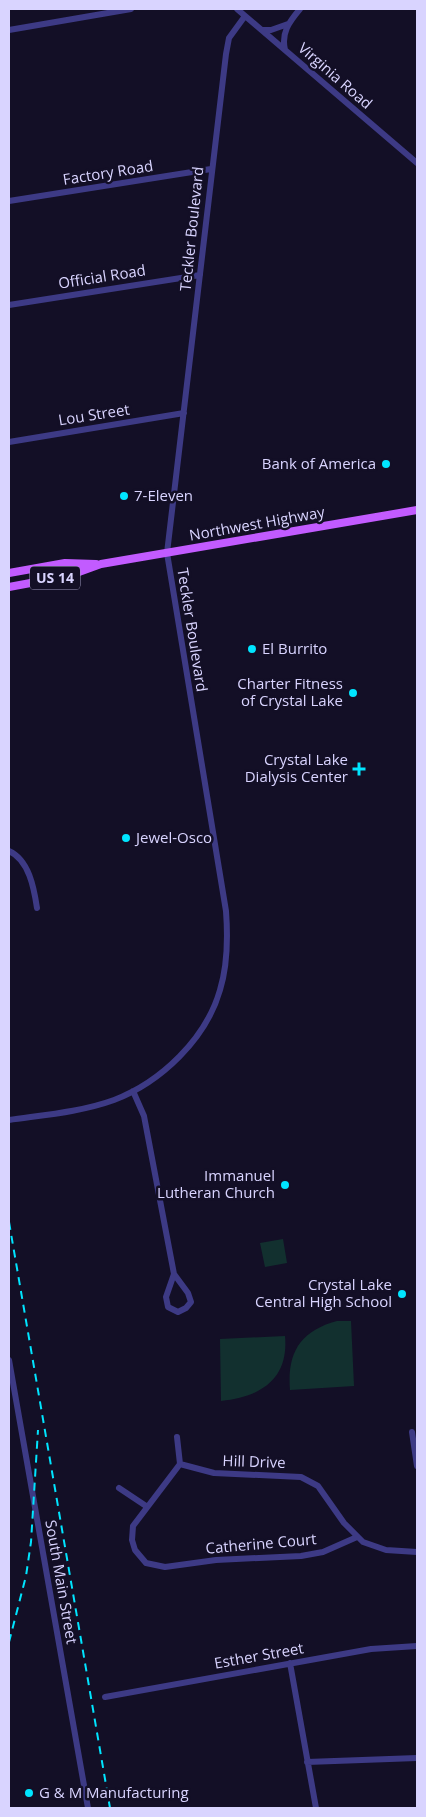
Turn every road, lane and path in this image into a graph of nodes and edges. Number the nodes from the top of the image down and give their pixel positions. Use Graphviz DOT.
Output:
graph roads {
  1 [pos="131,9"];
  2 [pos="237,9"];
  3 [pos="300,9"];
  4 [pos="245,16"];
  5 [pos="288,24"];
  6 [pos="9,30"];
  7 [pos="261,30"];
  8 [pos="286,51"];
  9 [pos="417,163"];
  10 [pos="211,169"];
  11 [pos="9,201"];
  12 [pos="200,275"];
  13 [pos="9,305"];
  14 [pos="184,413"];
  15 [pos="9,442"];
  16 [pos="417,510"];
  17 [pos="167,553"];
  18 [pos="101,564"];
  19 [pos="9,573"];
  20 [pos="9,587"];
  21 [pos="9,851"];
  22 [pos="37,908"];
  23 [pos="133,1091"];
  24 [pos="9,1120"];
  25 [pos="174,1274"];
  26 [pos="9,1360"];
  27 [pos="412,1432"];
  28 [pos="177,1437"];
  29 [pos="180,1464"];
  30 [pos="417,1466"];
  31 [pos="119,1488"];
  32 [pos="146,1506"];
  33 [pos="357,1537"];
  34 [pos="417,1552"];
  35 [pos="417,1646"];
  36 [pos="290,1663"];
  37 [pos="105,1696"];
  38 [pos="417,1758"];
  39 [pos="308,1762"];
  40 [pos="88,1808"];
  41 [pos="316,1808"];
  1 -- 6 [label="street"];
  2 -- 4 [label="street, Virginia Road"];
  3 -- 5 [label="street"];
  4 -- 7 [label="street, Virginia Road"];
  4 -- 10 [label="street, Teckler Boulevard"];
  5 -- 7 [label="street"];
  5 -- 8 [label="street"];
  7 -- 8 [label="street, Virginia Road"];
  8 -- 9 [label="street, Virginia Road"];
  10 -- 11 [label="street, Factory Road"];
  10 -- 12 [label="street, Teckler Boulevard"];
  12 -- 13 [label="street, Official Road"];
  12 -- 14 [label="street, Teckler Boulevard"];
  14 -- 15 [label="street, Lou Street"];
  14 -- 17 [label="street, Teckler Boulevard"];
  16 -- 17 [label="main road, Northwest Highway / US 14"];
  17 -- 18 [label="main road, Northwest Highway / US 14"];
  17 -- 23 [label="street, Teckler Boulevard"];
  18 -- 19 [label="main road, Northwest Highway / US 14"];
  18 -- 20 [label="main road, Northwest Highway / US 14"];
  21 -- 22 [label="street"];
  23 -- 24 [label="street, Teckler Boulevard"];
  23 -- 25 [label="street"];
  25 -- 25 [label="street"];
  26 -- 40 [label="street, South Main Street"];
  27 -- 30 [label="street"];
  28 -- 29 [label="street"];
  29 -- 32 [label="street"];
  29 -- 33 [label="street, Hill Drive"];
  31 -- 32 [label="street"];
  32 -- 33 [label="street, Catherine Court"];
  33 -- 34 [label="street, Hill Drive"];
  35 -- 36 [label="street, Esther Street"];
  36 -- 37 [label="street, Esther Street"];
  36 -- 39 [label="street"];
  38 -- 39 [label="street"];
  39 -- 41 [label="street"];
}
